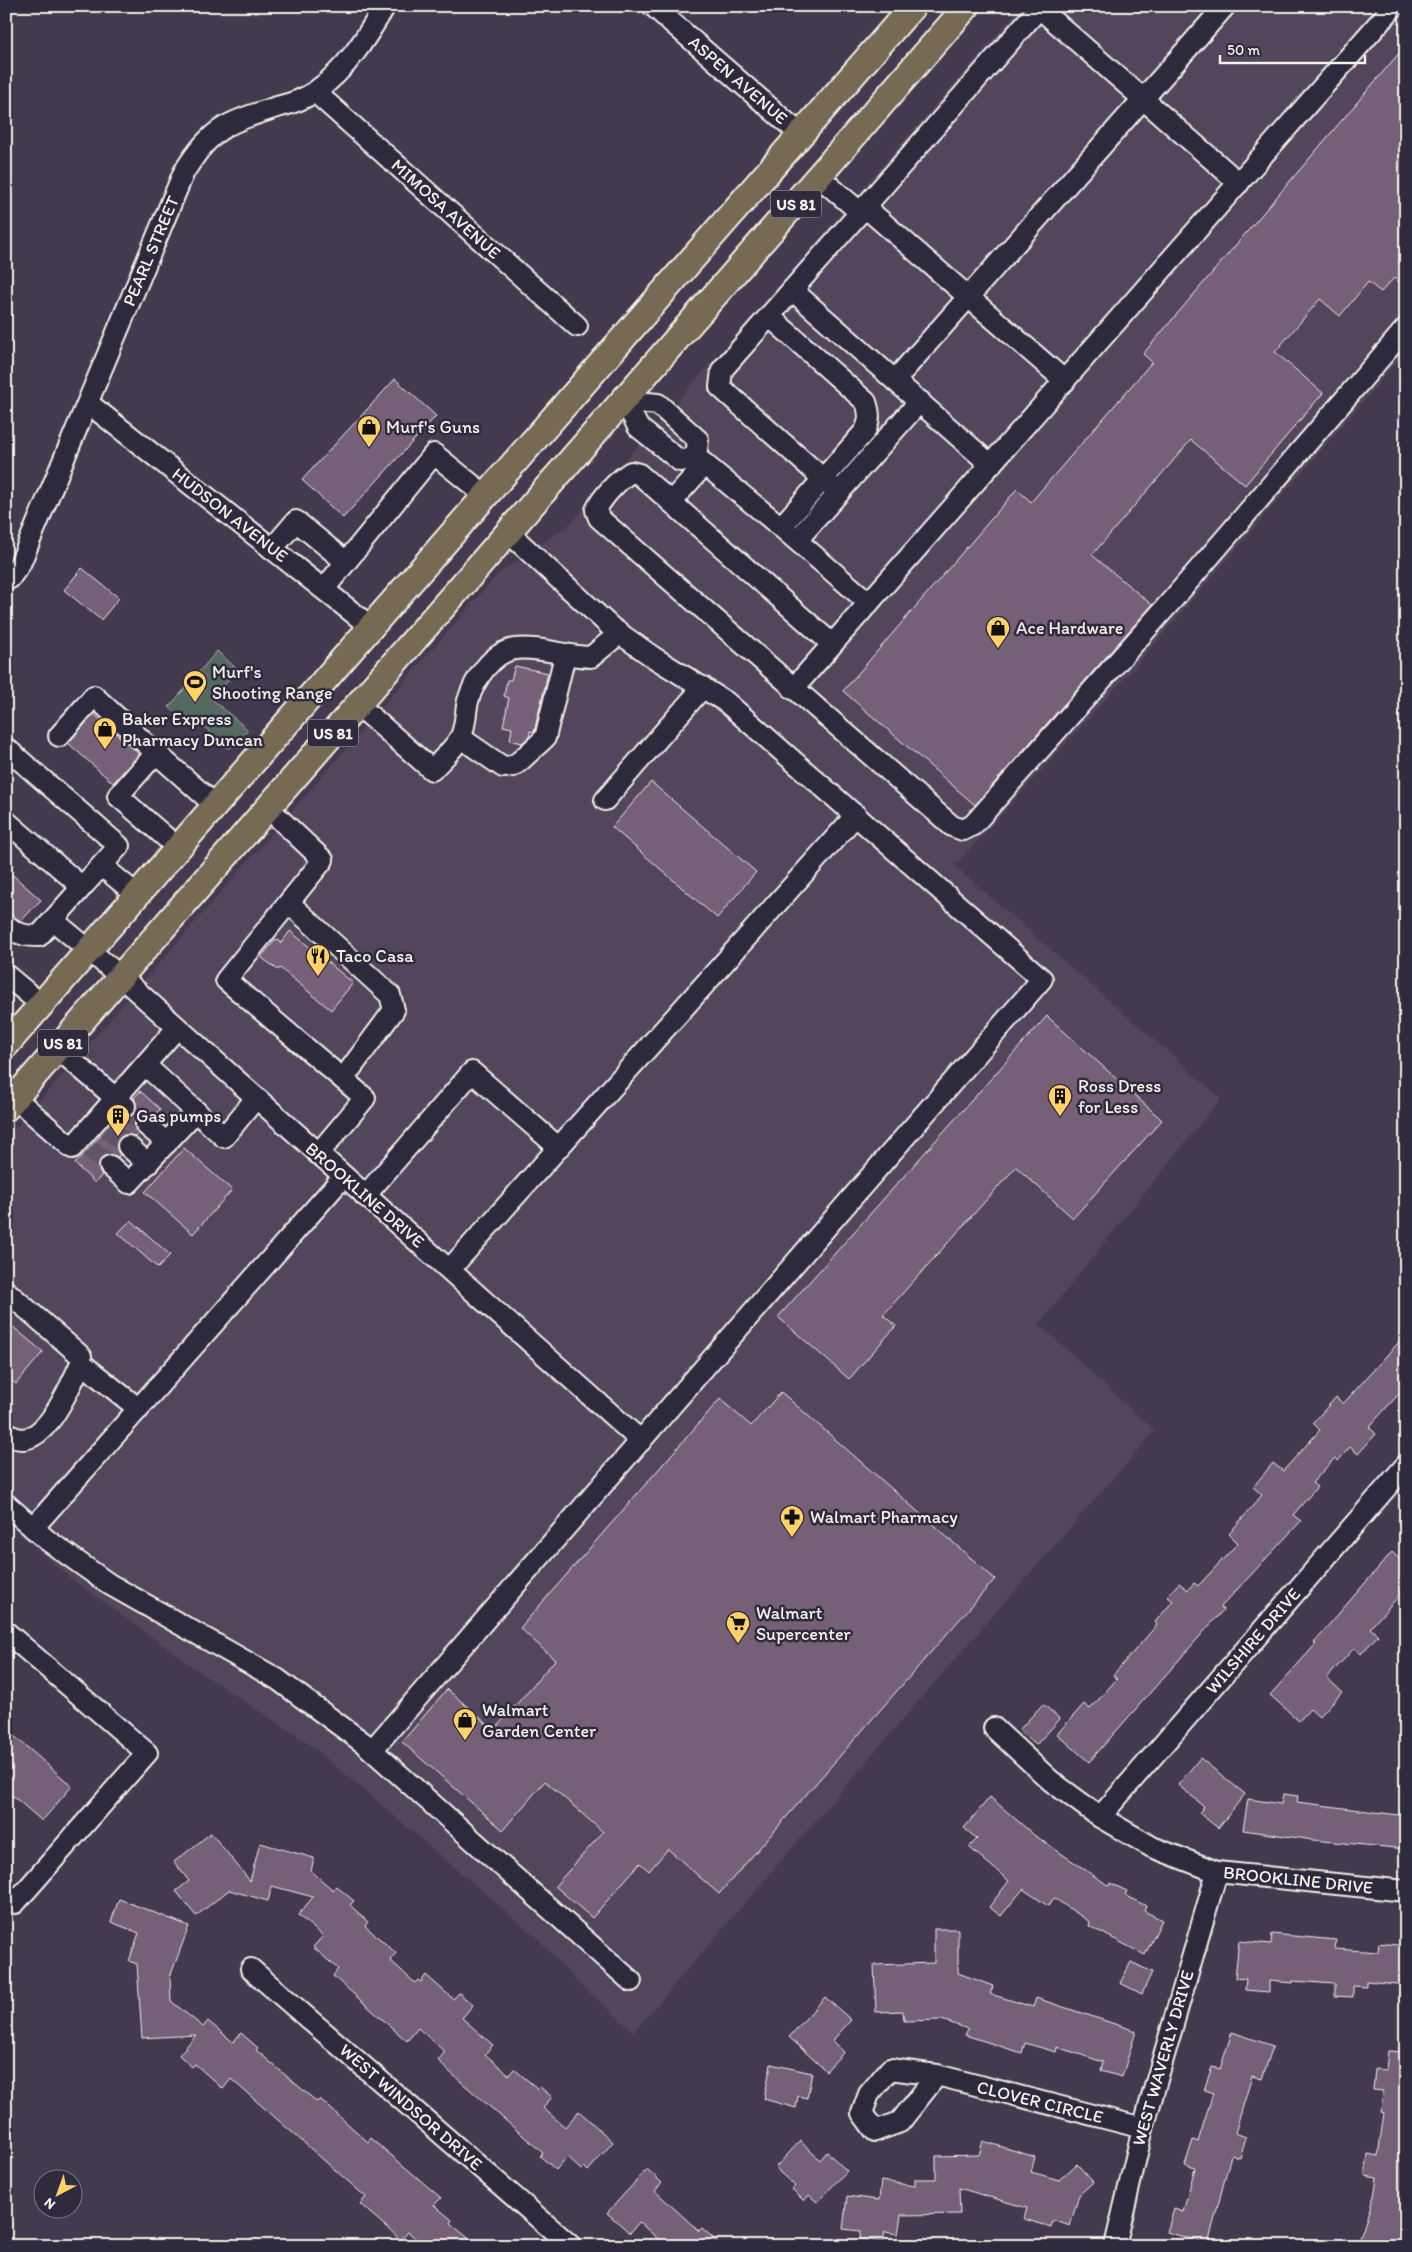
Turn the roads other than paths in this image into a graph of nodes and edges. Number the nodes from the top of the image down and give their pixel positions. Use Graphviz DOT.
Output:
graph roads {
  1 [pos="385,6"];
  2 [pos="653,6"];
  3 [pos="913,6"];
  4 [pos="967,6"];
  5 [pos="1225,6"];
  6 [pos="1394,6"];
  7 [pos="1039,7"];
  8 [pos="315,92"];
  9 [pos="1144,100"];
  10 [pos="801,135"];
  11 [pos="819,177"];
  12 [pos="1239,183"];
  13 [pos="863,210"];
  14 [pos="792,290"];
  15 [pos="969,298"];
  16 [pos="769,316"];
  17 [pos="576,326"];
  18 [pos="1406,328"];
  19 [pos="593,374"];
  20 [pos="895,380"];
  21 [pos="1065,381"];
  22 [pos="625,401"];
  23 [pos="920,402"];
  24 [pos="88,404"];
  25 [pos="700,460"];
  26 [pos="991,465"];
  27 [pos="823,479"];
  28 [pos="839,493"];
  29 [pos="486,496"];
  30 [pos="671,502"];
  31 [pos="781,527"];
  32 [pos="508,532"];
  33 [pos="797,540"];
  34 [pos="272,548"];
  35 [pos="346,562"];
  36 [pos="8,578"];
  37 [pos="324,589"];
  38 [pos="868,603"];
  39 [pos="371,626"];
  40 [pos="620,633"];
  41 [pos="832,644"];
  42 [pos="566,655"];
  43 [pos="703,687"];
  44 [pos="793,689"];
  45 [pos="358,705"];
  46 [pos="59,736"];
  47 [pos="460,738"];
  48 [pos="6,748"];
  49 [pos="156,753"];
  50 [pos="605,800"];
  51 [pos="216,806"];
  52 [pos="268,808"];
  53 [pos="856,815"];
  54 [pos="6,821"];
  55 [pos="178,848"];
  56 [pos="102,866"];
  57 [pos="82,887"];
  58 [pos="137,895"];
  59 [pos="289,903"];
  60 [pos="54,921"];
  61 [pos="6,925"];
  62 [pos="89,950"];
  63 [pos="6,975"];
  64 [pos="121,977"];
  65 [pos="42,1005"];
  66 [pos="177,1028"];
  67 [pos="6,1045"];
  68 [pos="58,1049"];
  69 [pos="145,1065"];
  70 [pos="342,1079"];
  71 [pos="256,1098"];
  72 [pos="11,1103"];
  73 [pos="121,1103"];
  74 [pos="196,1111"];
  75 [pos="146,1125"];
  76 [pos="167,1143"];
  77 [pos="128,1146"];
  78 [pos="558,1148"];
  79 [pos="318,1154"];
  80 [pos="148,1164"];
  81 [pos="110,1166"];
  82 [pos="344,1176"];
  83 [pos="365,1196"];
  84 [pos="450,1269"];
  85 [pos="6,1291"];
  86 [pos="81,1364"];
  87 [pos="138,1409"];
  88 [pos="6,1432"];
  89 [pos="641,1441"];
  90 [pos="1406,1465"];
  91 [pos="6,1504"];
  92 [pos="33,1528"];
  93 [pos="6,1632"];
  94 [pos="994,1728"];
  95 [pos="372,1750"];
  96 [pos="1100,1817"];
  97 [pos="1217,1872"];
  98 [pos="1406,1892"];
  99 [pos="6,1895"];
  100 [pos="251,1969"];
  101 [pos="631,1981"];
  102 [pos="938,2075"];
  103 [pos="1143,2128"];
  104 [pos="571,2246"];
  105 [pos="1115,2246"];
  1 -- 8 [label="street, PEARL STREET"];
  2 -- 10 [label="street, ASPEN AVENUE"];
  3 -- 10 [label="main road, US 81"];
  4 -- 11 [label="main road, US 81"];
  5 -- 9 [label="street"];
  6 -- 12 [label="street"];
  7 -- 9 [label="street"];
  7 -- 13 [label="street"];
  8 -- 17 [label="street, MIMOSA AVENUE"];
  8 -- 24 [label="street, PEARL STREET"];
  9 -- 12 [label="street"];
  9 -- 15 [label="street"];
  10 -- 19 [label="main road, US 81"];
  11 -- 13 [label="street"];
  11 -- 22 [label="main road, US 81"];
  12 -- 21 [label="street"];
  13 -- 14 [label="street"];
  13 -- 15 [label="street"];
  14 -- 16 [label="street"];
  14 -- 20 [label="street"];
  15 -- 20 [label="street"];
  15 -- 21 [label="street"];
  16 -- 27 [label="street"];
  16 -- 27 [label="street"];
  18 -- 44 [label="street"];
  19 -- 22 [label="main road"];
  19 -- 29 [label="main road, US 81"];
  20 -- 23 [label="street"];
  21 -- 26 [label="street"];
  22 -- 25 [label="street"];
  22 -- 25 [label="street"];
  22 -- 32 [label="main road, US 81"];
  23 -- 26 [label="street"];
  23 -- 28 [label="street"];
  24 -- 34 [label="street, HUDSON AVENUE"];
  24 -- 36 [label="street, PEARL STREET"];
  25 -- 30 [label="street"];
  25 -- 31 [label="street"];
  26 -- 38 [label="street"];
  27 -- 28 [label="street"];
  27 -- 31 [label="street"];
  28 -- 33 [label="street"];
  29 -- 35 [label="street"];
  29 -- 39 [label="main road, US 81"];
  30 -- 41 [label="street"];
  30 -- 44 [label="street"];
  31 -- 33 [label="street"];
  32 -- 40 [label="street"];
  32 -- 45 [label="main road, US 81"];
  33 -- 38 [label="street"];
  34 -- 35 [label="street"];
  34 -- 37 [label="street, HUDSON AVENUE"];
  35 -- 37 [label="street"];
  37 -- 39 [label="street, HUDSON AVENUE"];
  38 -- 41 [label="street"];
  39 -- 51 [label="main road, US 81"];
  40 -- 42 [label="street"];
  40 -- 43 [label="street"];
  41 -- 44 [label="street"];
  42 -- 47 [label="street"];
  42 -- 47 [label="street"];
  43 -- 50 [label="street"];
  43 -- 53 [label="street"];
  45 -- 47 [label="street"];
  45 -- 52 [label="main road, US 81"];
  46 -- 49 [label="street"];
  48 -- 56 [label="street"];
  49 -- 51 [label="street"];
  49 -- 55 [label="street"];
  51 -- 55 [label="main road, US 81"];
  52 -- 59 [label="street"];
  52 -- 64 [label="main road, US 81"];
  53 -- 78 [label="street"];
  53 -- 89 [label="street"];
  54 -- 57 [label="street"];
  55 -- 58 [label="main road, US 81"];
  56 -- 57 [label="street"];
  56 -- 58 [label="street"];
  57 -- 60 [label="street"];
  58 -- 62 [label="main road, US 81"];
  59 -- 70 [label="street"];
  59 -- 70 [label="street"];
  60 -- 61 [label="street"];
  60 -- 62 [label="street, BROOKLINE DRIVE"];
  62 -- 64 [label="street, BROOKLINE DRIVE"];
  62 -- 65 [label="main road, US 81"];
  63 -- 65 [label="street"];
  64 -- 66 [label="street, BROOKLINE DRIVE"];
  64 -- 68 [label="main road, US 81"];
  65 -- 67 [label="main road, US 81"];
  66 -- 69 [label="street"];
  66 -- 71 [label="street, BROOKLINE DRIVE"];
  68 -- 72 [label="main road, US 81"];
  68 -- 73 [label="street"];
  69 -- 73 [label="street"];
  69 -- 74 [label="street"];
  70 -- 79 [label="street"];
  71 -- 74 [label="street"];
  71 -- 79 [label="street, BROOKLINE DRIVE"];
  72 -- 73 [label="street"];
  74 -- 76 [label="street"];
  75 -- 76 [label="street"];
  76 -- 80 [label="street"];
  77 -- 80 [label="street"];
  78 -- 83 [label="street"];
  78 -- 84 [label="street"];
  79 -- 82 [label="street, BROOKLINE DRIVE"];
  80 -- 81 [label="street"];
  82 -- 83 [label="street, BROOKLINE DRIVE"];
  82 -- 87 [label="street"];
  83 -- 84 [label="street, BROOKLINE DRIVE"];
  84 -- 89 [label="street, BROOKLINE DRIVE"];
  85 -- 86 [label="street"];
  86 -- 87 [label="street"];
  86 -- 88 [label="street"];
  87 -- 92 [label="street"];
  89 -- 95 [label="street"];
  90 -- 96 [label="street, WILSHIRE DRIVE"];
  91 -- 92 [label="street"];
  92 -- 95 [label="street"];
  93 -- 99 [label="street"];
  94 -- 96 [label="street, BROOKLINE DRIVE"];
  95 -- 101 [label="street"];
  96 -- 97 [label="street, BROOKLINE DRIVE"];
  97 -- 98 [label="street, BROOKLINE DRIVE"];
  97 -- 103 [label="street, WEST WAVERLY DRIVE"];
  100 -- 104 [label="street, WEST WINDSOR DRIVE"];
  102 -- 103 [label="street, CLOVER CIRCLE"];
  103 -- 105 [label="street, WEST WAVERLY DRIVE"];
}
